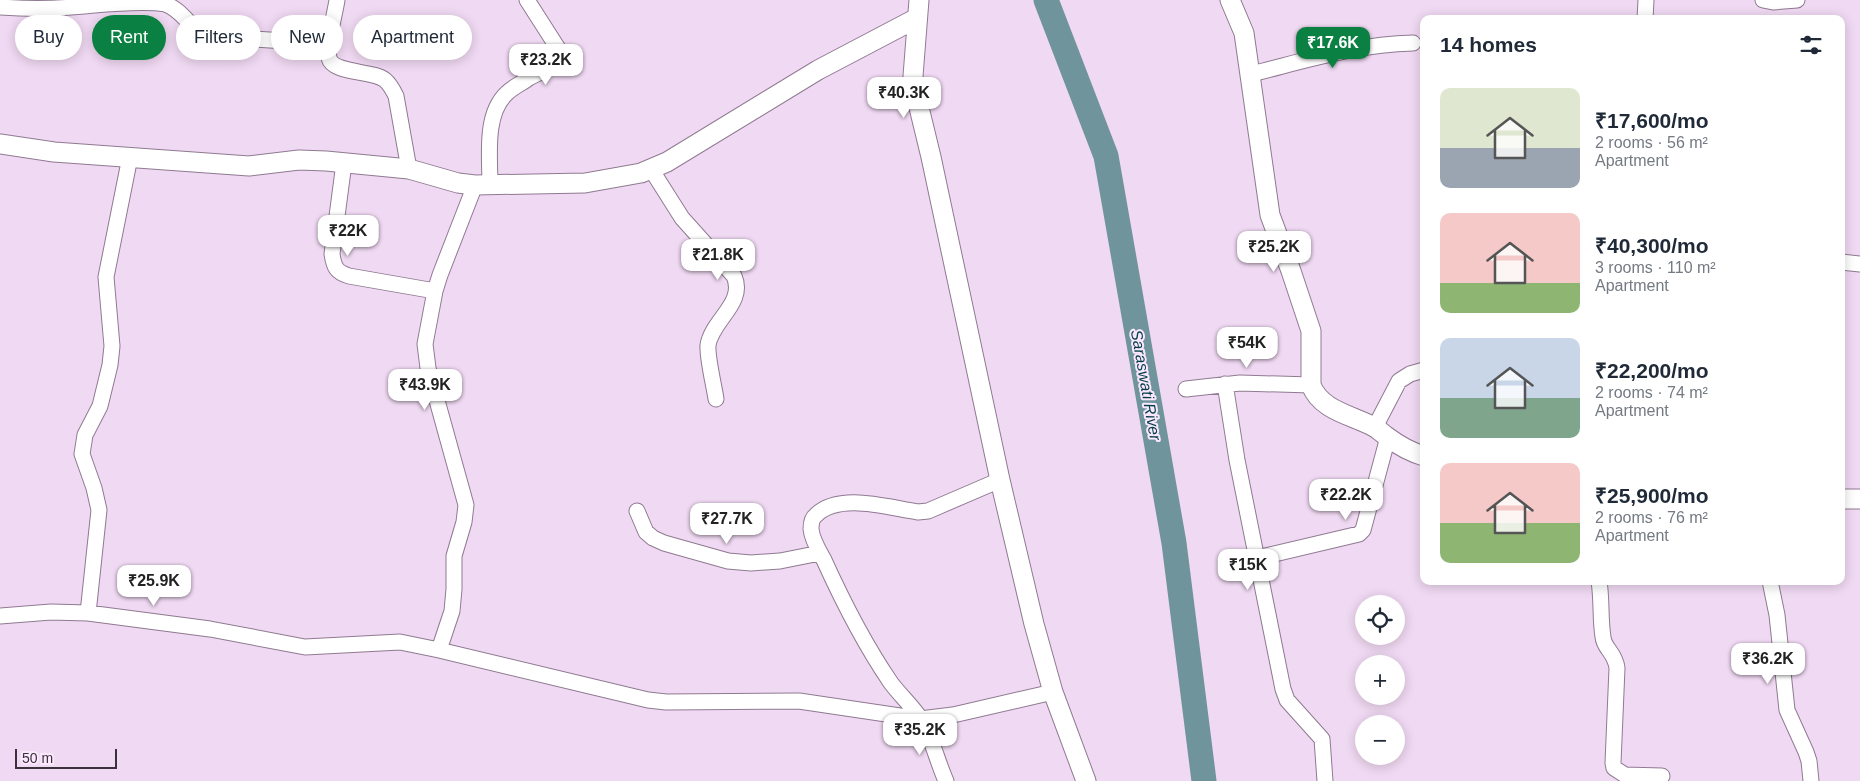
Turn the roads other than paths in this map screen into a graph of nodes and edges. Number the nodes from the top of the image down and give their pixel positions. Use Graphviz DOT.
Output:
graph roads {
  1 [pos="337,0"];
  2 [pos="526,0"];
  3 [pos="1230,0"];
  4 [pos="1646,0"];
  5 [pos="1763,0"];
  6 [pos="1797,0"];
  7 [pos="162,2"];
  8 [pos="0,7"];
  9 [pos="918,9"];
  10 [pos="335,15"];
  11 [pos="1645,15"];
  12 [pos="271,40"];
  13 [pos="1413,43"];
  14 [pos="330,60"];
  15 [pos="1251,74"];
  16 [pos="0,144"];
  17 [pos="130,158"];
  18 [pos="344,163"];
  19 [pos="409,169"];
  20 [pos="651,169"];
  21 [pos="483,185"];
  22 [pos="1845,262"];
  23 [pos="1860,264"];
  24 [pos="435,290"];
  25 [pos="1420,371"];
  26 [pos="1226,384"];
  27 [pos="1311,385"];
  28 [pos="1186,389"];
  29 [pos="716,399"];
  30 [pos="1381,432"];
  31 [pos="1420,455"];
  32 [pos="1000,480"];
  33 [pos="1845,499"];
  34 [pos="1860,499"];
  35 [pos="637,511"];
  36 [pos="820,553"];
  37 [pos="1257,558"];
  38 [pos="1599,585"];
  39 [pos="1771,585"];
  40 [pos="88,613"];
  41 [pos="0,616"];
  42 [pos="439,650"];
  43 [pos="1053,692"];
  44 [pos="920,718"];
  45 [pos="1611,775"];
  46 [pos="1662,776"];
  47 [pos="946,781"];
  48 [pos="1086,781"];
  49 [pos="1325,781"];
  50 [pos="1811,781"];
  1 -- 10 [label="street"];
  2 -- 21 [label="street"];
  3 -- 15 [label="street"];
  4 -- 11 [label="street"];
  5 -- 6 [label="street"];
  7 -- 8 [label="street"];
  7 -- 12 [label="street"];
  9 -- 20 [label="street"];
  9 -- 32 [label="street"];
  13 -- 15 [label="street"];
  14 -- 19 [label="street"];
  15 -- 27 [label="street"];
  16 -- 17 [label="street"];
  17 -- 18 [label="street"];
  17 -- 40 [label="street"];
  18 -- 19 [label="street"];
  18 -- 24 [label="street"];
  19 -- 21 [label="street"];
  20 -- 21 [label="street"];
  20 -- 29 [label="street"];
  21 -- 24 [label="street"];
  22 -- 23 [label="street"];
  24 -- 42 [label="street"];
  25 -- 30 [label="street"];
  26 -- 27 [label="street"];
  26 -- 28 [label="street"];
  26 -- 37 [label="street"];
  27 -- 30 [label="street"];
  30 -- 31 [label="street"];
  30 -- 37 [label="street"];
  32 -- 36 [label="street"];
  32 -- 43 [label="street"];
  33 -- 34 [label="street"];
  35 -- 36 [label="street"];
  36 -- 44 [label="street"];
  37 -- 49 [label="street"];
  38 -- 45 [label="street"];
  39 -- 50 [label="street"];
  40 -- 41 [label="street"];
  40 -- 42 [label="street"];
  42 -- 44 [label="street"];
  43 -- 44 [label="street"];
  43 -- 48 [label="street"];
  44 -- 47 [label="street"];
  45 -- 46 [label="street"];
}
